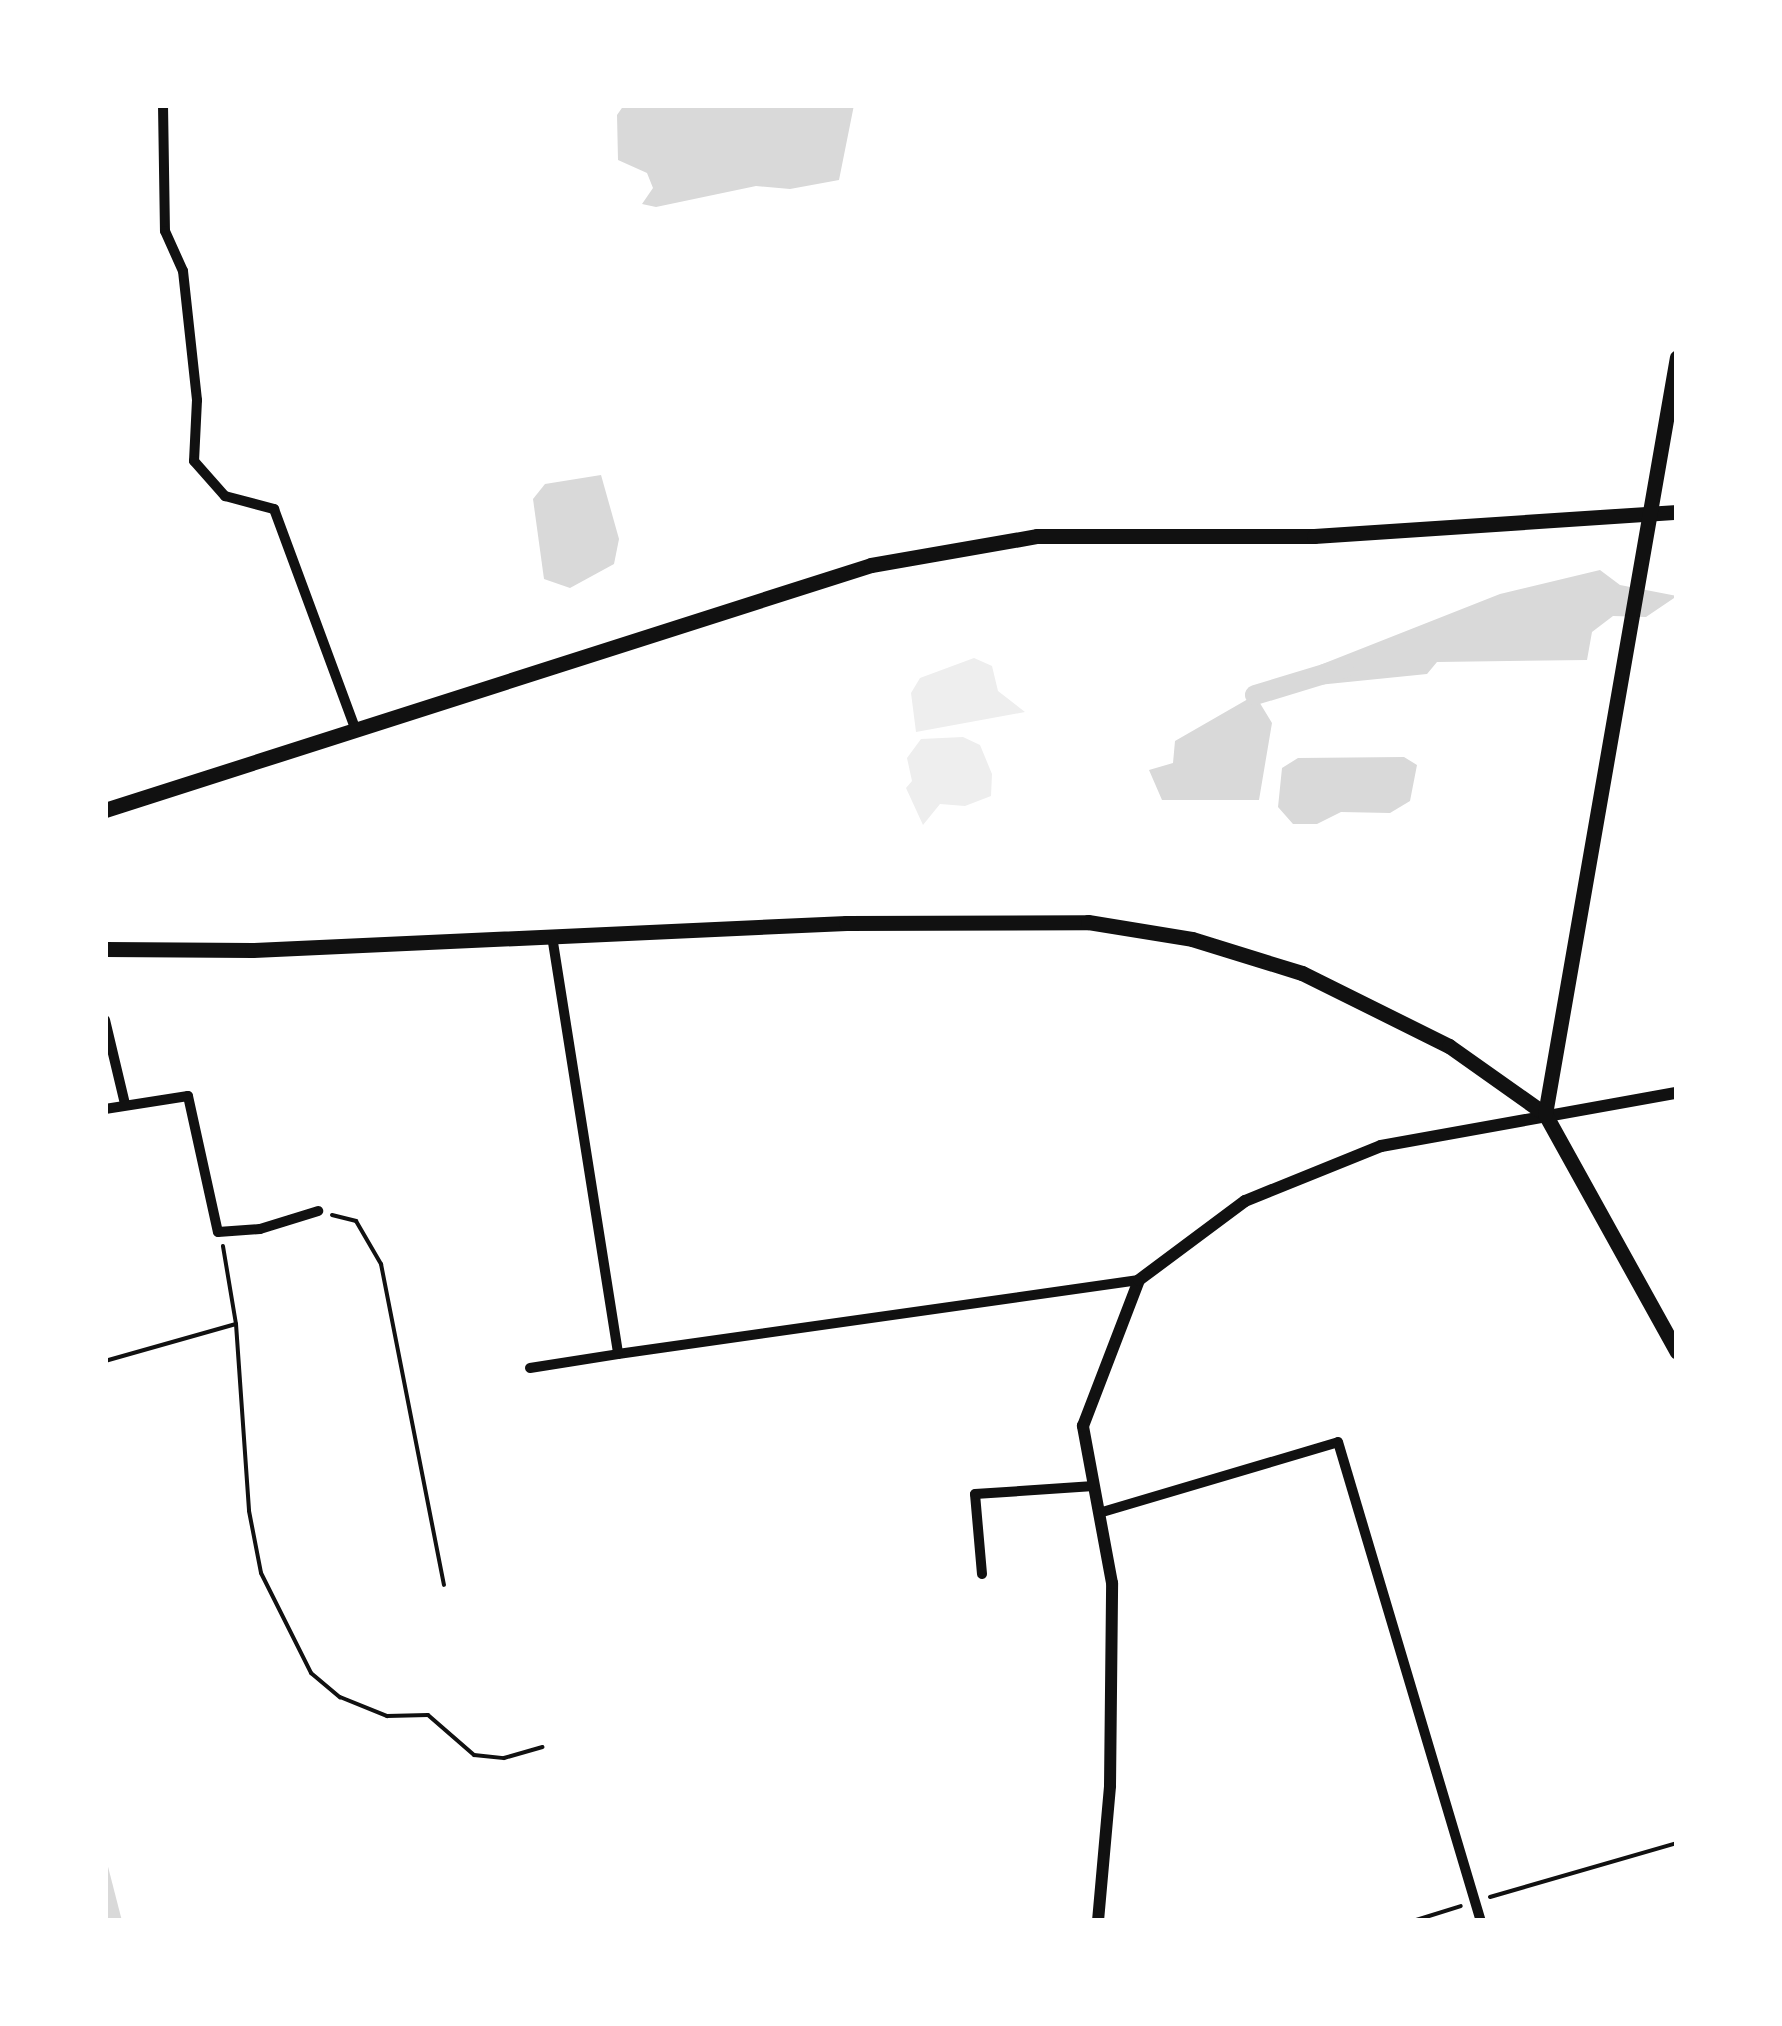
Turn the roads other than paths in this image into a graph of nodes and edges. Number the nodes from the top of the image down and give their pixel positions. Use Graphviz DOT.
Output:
graph roads {
  1 [pos="163,105"];
  2 [pos="1677,358"];
  3 [pos="1677,512"];
  4 [pos="1651,517"];
  5 [pos="355,728"];
  6 [pos="105,810"];
  7 [pos="552,936"];
  8 [pos="105,949"];
  9 [pos="105,1020"];
  10 [pos="1677,1093"];
  11 [pos="124,1104"];
  12 [pos="105,1109"];
  13 [pos="1545,1114"];
  14 [pos="318,1211"];
  15 [pos="1139,1280"];
  16 [pos="1677,1352"];
  17 [pos="618,1354"];
  18 [pos="530,1368"];
  19 [pos="1094,1486"];
  20 [pos="1099,1512"];
  21 [pos="982,1574"];
  22 [pos="1098,1921"];
  23 [pos="1481,1921"];
  1 -- 5 [label="street"];
  2 -- 4 [label="main road"];
  3 -- 4 [label="main road"];
  4 -- 5 [label="main road"];
  4 -- 13 [label="main road"];
  5 -- 6 [label="main road"];
  7 -- 8 [label="main road"];
  7 -- 13 [label="main road"];
  7 -- 17 [label="street"];
  9 -- 11 [label="street"];
  10 -- 13 [label="street"];
  11 -- 12 [label="street"];
  11 -- 14 [label="street"];
  13 -- 15 [label="street"];
  13 -- 16 [label="main road"];
  15 -- 17 [label="street"];
  15 -- 19 [label="street"];
  17 -- 18 [label="street"];
  19 -- 20 [label="street"];
  19 -- 21 [label="street"];
  20 -- 22 [label="street"];
  20 -- 23 [label="street"];
}
